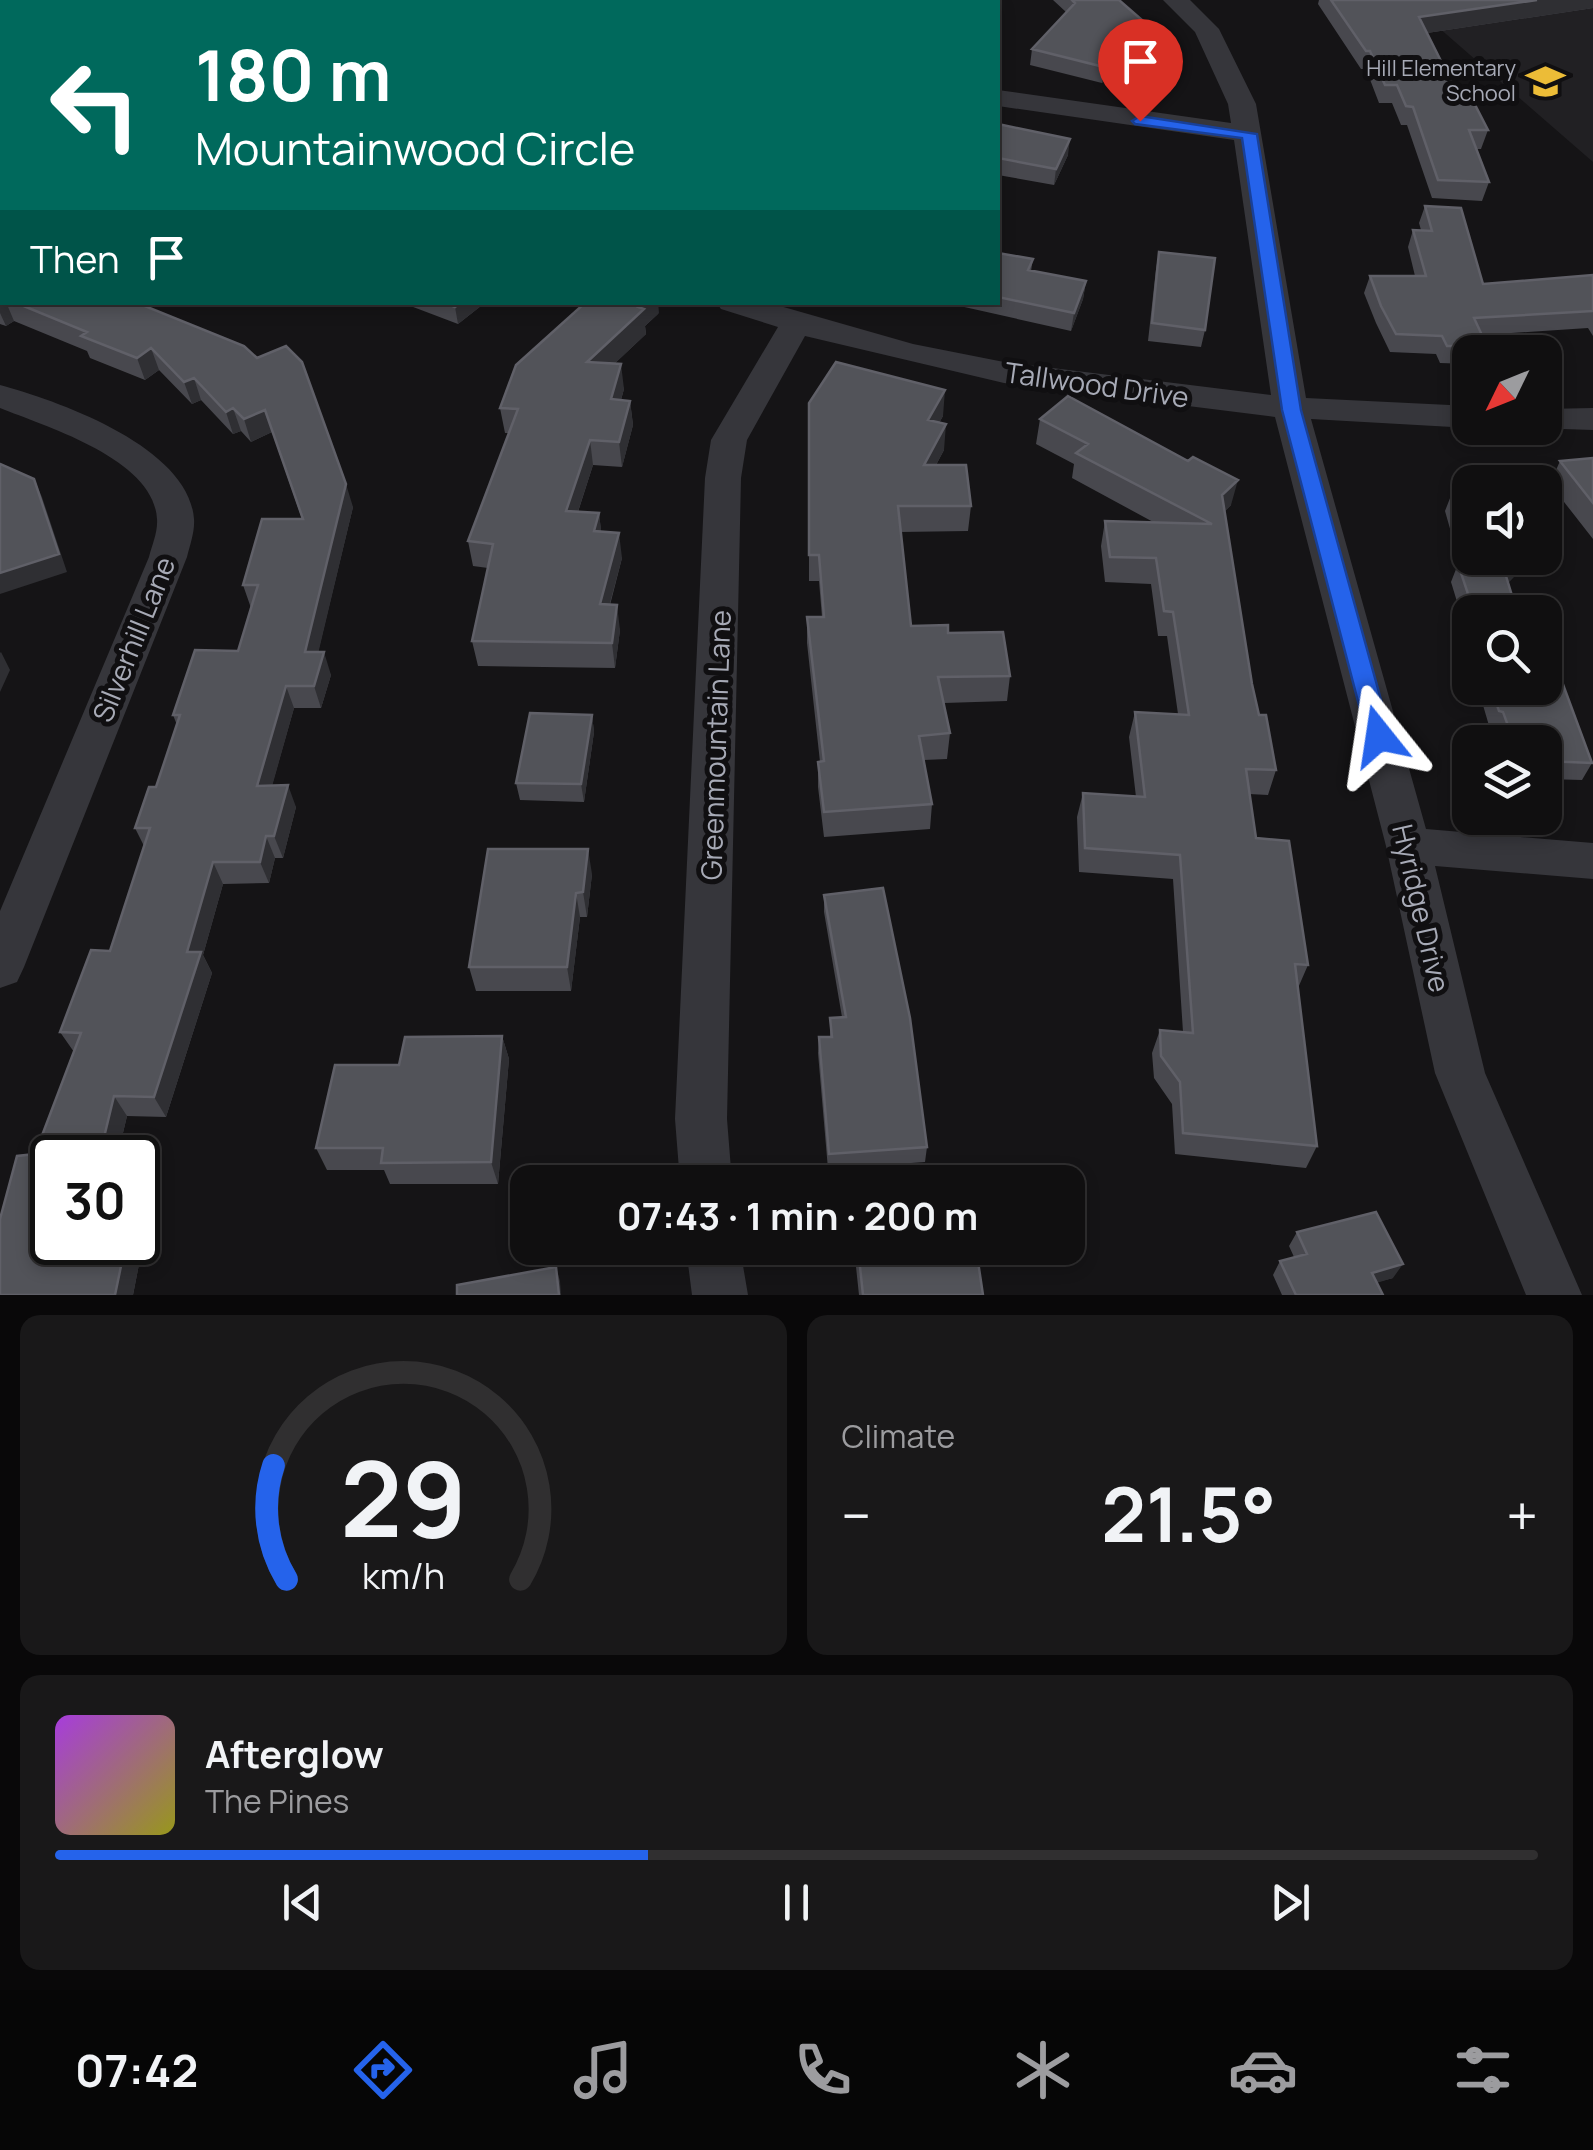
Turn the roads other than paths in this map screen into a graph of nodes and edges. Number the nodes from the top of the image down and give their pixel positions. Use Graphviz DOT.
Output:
graph roads {
  1 [pos="1175,0"];
  2 [pos="1000,98"];
  3 [pos="1249,134"];
  4 [pos="740,305"];
  5 [pos="795,325"];
  6 [pos="0,396"];
  7 [pos="1292,410"];
  8 [pos="1452,416"];
  9 [pos="1593,419"];
  10 [pos="1562,420"];
  11 [pos="1408,846"];
  12 [pos="1593,860"];
  13 [pos="0,967"];
  14 [pos="705,1165"];
  15 [pos="716,1265"];
  16 [pos="720,1295"];
  17 [pos="1554,1295"];
  1 -- 3 [label="street, Hyridge Drive"];
  2 -- 3 [label="street"];
  3 -- 7 [label="street, Hyridge Drive"];
  4 -- 5 [label="street, Tallwood Drive"];
  5 -- 7 [label="street, Tallwood Drive"];
  5 -- 14 [label="street, Greenmountain Lane"];
  6 -- 13 [label="street, Silverhill Lane"];
  7 -- 8 [label="street, Tallwood Drive"];
  7 -- 11 [label="street, Hyridge Drive"];
  9 -- 10 [label="street"];
  11 -- 12 [label="street"];
  11 -- 17 [label="street, Hyridge Drive"];
  15 -- 16 [label="street"];
}
